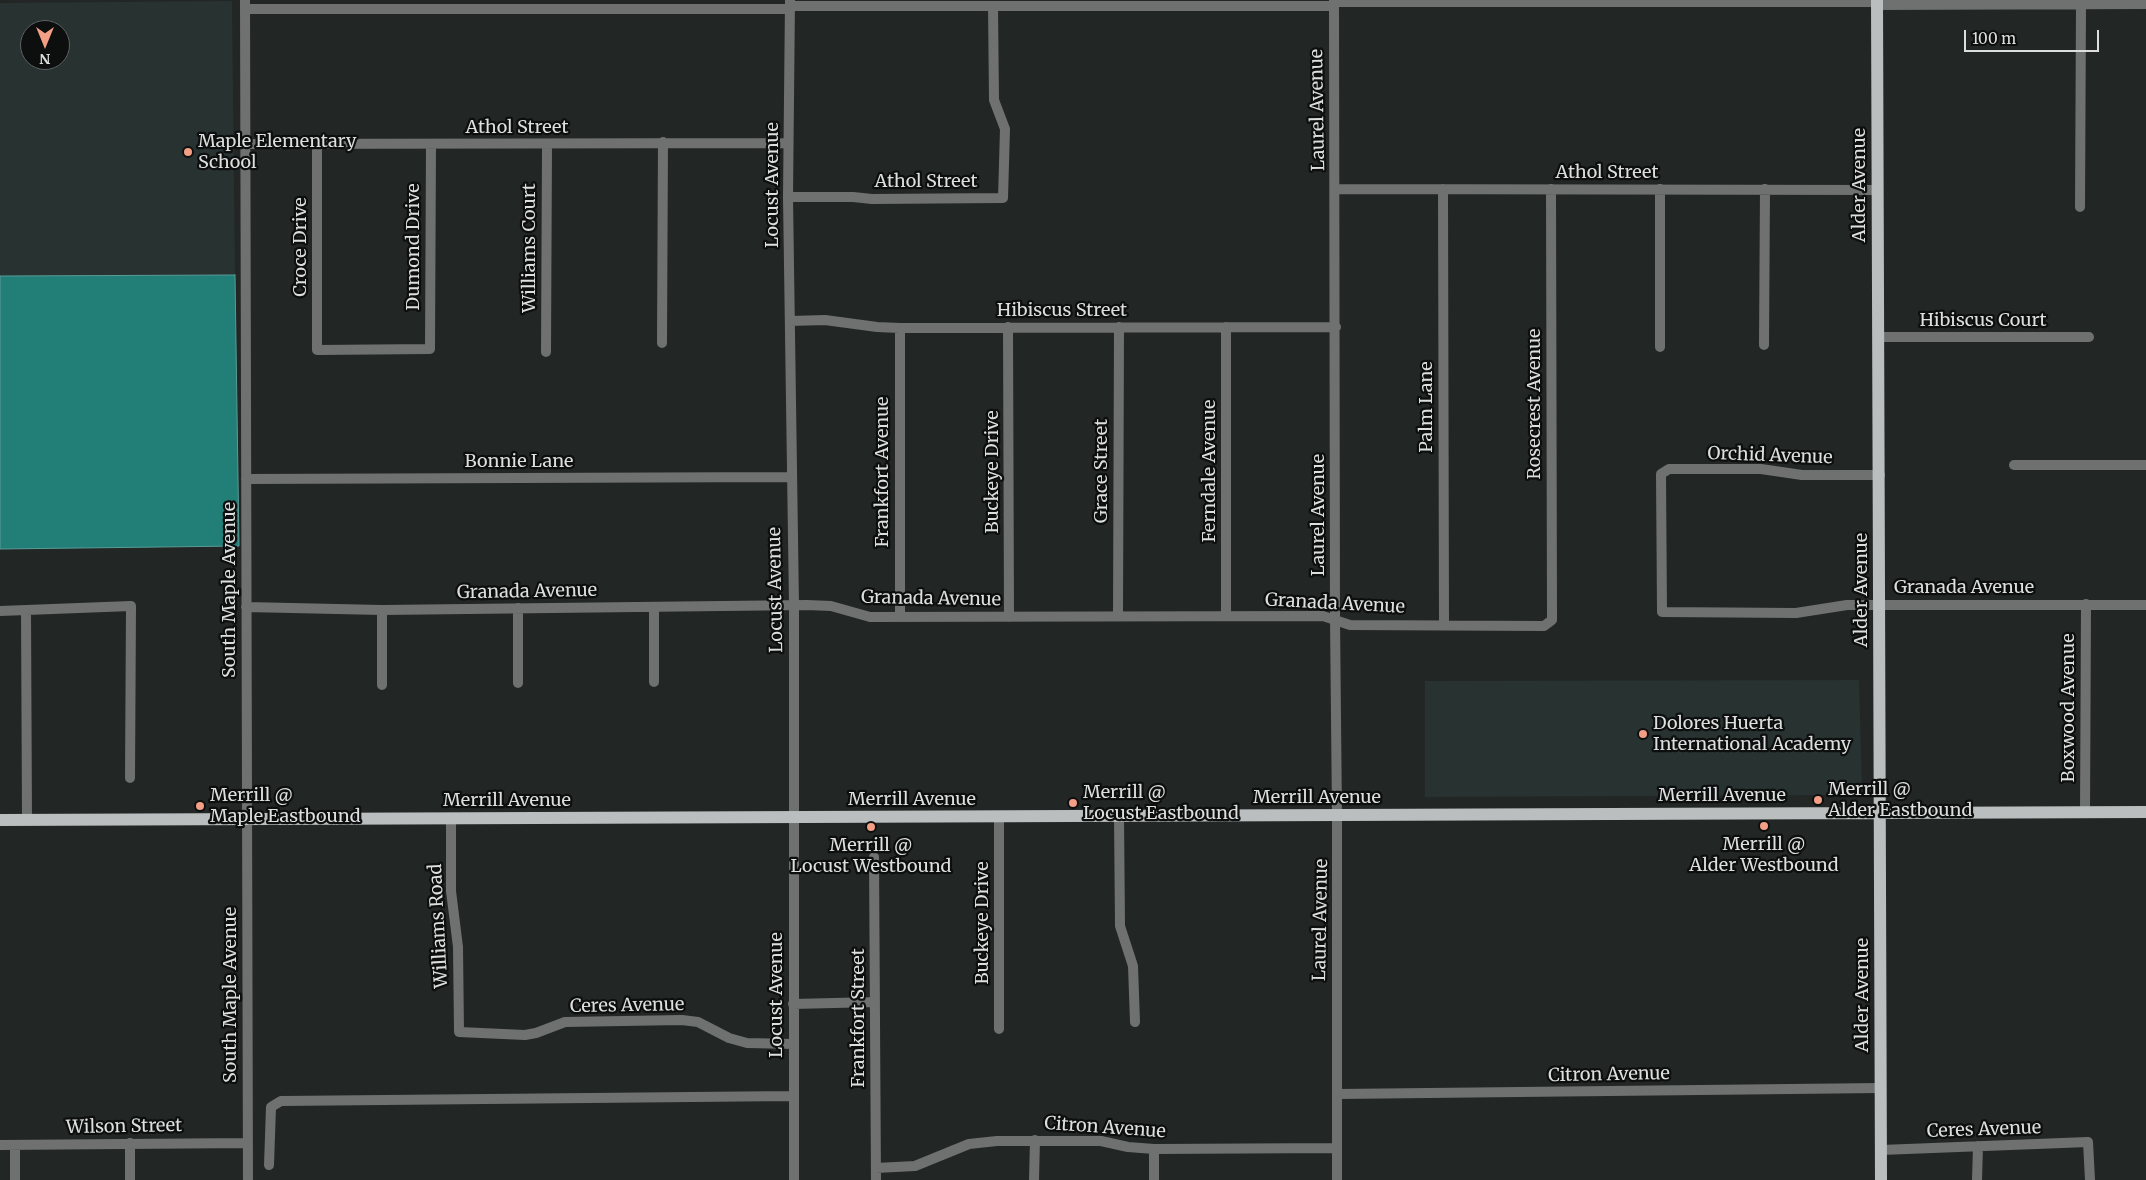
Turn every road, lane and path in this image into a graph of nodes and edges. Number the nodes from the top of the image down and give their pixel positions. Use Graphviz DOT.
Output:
graph roads {
  1 [pos="1461,1"];
  2 [pos="1877,2"];
  3 [pos="1333,3"];
  4 [pos="245,4"];
  5 [pos="2080,4"];
  6 [pos="2146,4"];
  7 [pos="790,5"];
  8 [pos="993,6"];
  9 [pos="663,142"];
  10 [pos="788,143"];
  11 [pos="246,144"];
  12 [pos="547,144"];
  13 [pos="317,145"];
  14 [pos="430,145"];
  15 [pos="1336,189"];
  16 [pos="1443,189"];
  17 [pos="1551,189"];
  18 [pos="1765,189"];
  19 [pos="1660,190"];
  20 [pos="1878,190"];
  21 [pos="788,196"];
  22 [pos="2080,207"];
  23 [pos="790,321"];
  24 [pos="1008,327"];
  25 [pos="1119,327"];
  26 [pos="1226,327"];
  27 [pos="1336,327"];
  28 [pos="900,328"];
  29 [pos="1878,337"];
  30 [pos="2089,337"];
  31 [pos="662,343"];
  32 [pos="1764,345"];
  33 [pos="1660,347"];
  34 [pos="430,349"];
  35 [pos="546,352"];
  36 [pos="2014,465"];
  37 [pos="2146,465"];
  38 [pos="1880,475"];
  39 [pos="791,478"];
  40 [pos="246,479"];
  41 [pos="2086,604"];
  42 [pos="794,605"];
  43 [pos="1880,605"];
  44 [pos="2146,605"];
  45 [pos="246,607"];
  46 [pos="654,607"];
  47 [pos="518,608"];
  48 [pos="382,610"];
  49 [pos="0,611"];
  50 [pos="26,611"];
  51 [pos="1662,612"];
  52 [pos="1118,616"];
  53 [pos="1226,616"];
  54 [pos="900,617"];
  55 [pos="1010,617"];
  56 [pos="1334,619"];
  57 [pos="1552,620"];
  58 [pos="1444,625"];
  59 [pos="654,682"];
  60 [pos="518,683"];
  61 [pos="382,685"];
  62 [pos="130,778"];
  63 [pos="2146,812"];
  64 [pos="1880,813"];
  65 [pos="2085,813"];
  66 [pos="1119,816"];
  67 [pos="1337,816"];
  68 [pos="999,817"];
  69 [pos="248,818"];
  70 [pos="451,818"];
  71 [pos="793,818"];
  72 [pos="0,820"];
  73 [pos="27,820"];
  74 [pos="874,856"];
  75 [pos="875,1002"];
  76 [pos="793,1004"];
  77 [pos="1135,1022"];
  78 [pos="999,1029"];
  79 [pos="459,1032"];
  80 [pos="793,1044"];
  81 [pos="1881,1088"];
  82 [pos="1338,1094"];
  83 [pos="794,1096"];
  84 [pos="1035,1140"];
  85 [pos="130,1143"];
  86 [pos="248,1143"];
  87 [pos="0,1145"];
  88 [pos="15,1145"];
  89 [pos="1978,1146"];
  90 [pos="1337,1148"];
  91 [pos="1154,1149"];
  92 [pos="1881,1150"];
  93 [pos="269,1165"];
  94 [pos="876,1168"];
  95 [pos="15,1180"];
  96 [pos="130,1180"];
  97 [pos="248,1180"];
  98 [pos="794,1180"];
  99 [pos="876,1180"];
  100 [pos="1034,1180"];
  101 [pos="1154,1180"];
  102 [pos="1337,1180"];
  103 [pos="1881,1180"];
  104 [pos="1977,1180"];
  105 [pos="2090,1180"];
  1 -- 2 [label="street"];
  1 -- 3 [label="street"];
  2 -- 5 [label="street"];
  2 -- 20 [label="main road, Alder Avenue"];
  3 -- 8 [label="street"];
  3 -- 15 [label="street, Laurel Avenue"];
  4 -- 7 [label="street"];
  4 -- 11 [label="street, South Maple Avenue"];
  5 -- 6 [label="street"];
  5 -- 22 [label="street"];
  7 -- 8 [label="street"];
  7 -- 10 [label="street, Locust Avenue"];
  8 -- 21 [label="street, Athol Street"];
  9 -- 10 [label="street, Athol Street"];
  9 -- 12 [label="street, Athol Street"];
  9 -- 31 [label="street"];
  10 -- 21 [label="street, Locust Avenue"];
  11 -- 13 [label="street, Athol Street"];
  11 -- 40 [label="street, South Maple Avenue"];
  12 -- 14 [label="street, Athol Street"];
  12 -- 35 [label="street, Williams Court"];
  13 -- 14 [label="street, Athol Street"];
  13 -- 34 [label="street, Croce Drive"];
  14 -- 34 [label="street, Dumond Drive"];
  15 -- 16 [label="street, Athol Street"];
  15 -- 27 [label="street, Laurel Avenue"];
  16 -- 17 [label="street, Athol Street"];
  16 -- 58 [label="street, Palm Lane"];
  17 -- 19 [label="street, Athol Street"];
  17 -- 57 [label="street, Rosecrest Avenue"];
  18 -- 19 [label="street, Athol Street"];
  18 -- 20 [label="street, Athol Street"];
  18 -- 32 [label="street"];
  19 -- 33 [label="street"];
  20 -- 29 [label="main road, Alder Avenue"];
  21 -- 23 [label="street, Locust Avenue"];
  23 -- 28 [label="street, Hibiscus Street"];
  23 -- 39 [label="street, Locust Avenue"];
  24 -- 25 [label="street, Hibiscus Street"];
  24 -- 28 [label="street, Hibiscus Street"];
  24 -- 55 [label="street, Buckeye Drive"];
  25 -- 26 [label="street, Hibiscus Street"];
  25 -- 52 [label="street, Grace Street"];
  26 -- 27 [label="street, Hibiscus Street"];
  26 -- 53 [label="street, Ferndale Avenue"];
  27 -- 56 [label="street, Laurel Avenue"];
  28 -- 54 [label="street, Frankfort Avenue"];
  29 -- 30 [label="street, Hibiscus Court"];
  29 -- 38 [label="main road, Alder Avenue"];
  36 -- 37 [label="street"];
  38 -- 43 [label="main road, Alder Avenue"];
  38 -- 51 [label="street, Orchid Avenue"];
  39 -- 40 [label="street, Bonnie Lane"];
  39 -- 42 [label="street, Locust Avenue"];
  40 -- 45 [label="street, South Maple Avenue"];
  41 -- 43 [label="street, Granada Avenue"];
  41 -- 44 [label="street, Granada Avenue"];
  41 -- 65 [label="street, Boxwood Avenue"];
  42 -- 46 [label="street, Granada Avenue"];
  42 -- 54 [label="street, Granada Avenue"];
  42 -- 71 [label="street, Locust Avenue"];
  43 -- 51 [label="street, Granada Avenue"];
  43 -- 64 [label="main road, Alder Avenue"];
  45 -- 48 [label="street, Granada Avenue"];
  45 -- 69 [label="street, South Maple Avenue"];
  46 -- 47 [label="street, Granada Avenue"];
  46 -- 59 [label="street"];
  47 -- 48 [label="street, Granada Avenue"];
  47 -- 60 [label="street"];
  48 -- 61 [label="street"];
  49 -- 50 [label="street"];
  50 -- 62 [label="street"];
  50 -- 73 [label="street"];
  52 -- 53 [label="street, Granada Avenue"];
  52 -- 55 [label="street, Granada Avenue"];
  53 -- 56 [label="street, Granada Avenue"];
  54 -- 55 [label="street, Granada Avenue"];
  56 -- 58 [label="street, Granada Avenue"];
  56 -- 67 [label="street, Laurel Avenue"];
  57 -- 58 [label="street, Granada Avenue"];
  63 -- 65 [label="main road, Merrill Avenue"];
  64 -- 65 [label="main road, Merrill Avenue"];
  64 -- 67 [label="main road, Merrill Avenue"];
  64 -- 81 [label="main road, Alder Avenue"];
  66 -- 67 [label="main road, Merrill Avenue"];
  66 -- 68 [label="main road, Merrill Avenue"];
  66 -- 77 [label="street"];
  67 -- 82 [label="street, Laurel Avenue"];
  68 -- 71 [label="main road, Merrill Avenue"];
  68 -- 78 [label="street, Buckeye Drive"];
  69 -- 70 [label="main road, Merrill Avenue"];
  69 -- 73 [label="main road, Merrill Avenue"];
  69 -- 86 [label="street, South Maple Avenue"];
  70 -- 71 [label="main road, Merrill Avenue"];
  70 -- 79 [label="street, Williams Road"];
  71 -- 76 [label="street, Locust Avenue"];
  72 -- 73 [label="main road, Merrill Avenue"];
  74 -- 75 [label="street, Frankfort Street"];
  75 -- 76 [label="street"];
  75 -- 94 [label="street, Frankfort Street"];
  76 -- 80 [label="street, Locust Avenue"];
  79 -- 80 [label="street, Ceres Avenue"];
  80 -- 83 [label="street, Locust Avenue"];
  81 -- 82 [label="street, Citron Avenue"];
  81 -- 92 [label="main road, Alder Avenue"];
  82 -- 90 [label="street, Laurel Avenue"];
  83 -- 93 [label="street"];
  83 -- 98 [label="street, Locust Avenue"];
  84 -- 91 [label="street, Citron Avenue"];
  84 -- 94 [label="street, Citron Avenue"];
  84 -- 100 [label="street"];
  85 -- 86 [label="street, Wilson Street"];
  85 -- 88 [label="street, Wilson Street"];
  85 -- 96 [label="street"];
  86 -- 97 [label="street, South Maple Avenue"];
  87 -- 88 [label="street, Wilson Street"];
  88 -- 95 [label="street"];
  89 -- 92 [label="street, Ceres Avenue"];
  89 -- 104 [label="street"];
  89 -- 105 [label="street, Ceres Avenue"];
  90 -- 91 [label="street, Citron Avenue"];
  90 -- 102 [label="street, Laurel Avenue"];
  91 -- 101 [label="street"];
  92 -- 103 [label="main road, Alder Avenue"];
  94 -- 99 [label="street, Frankfort Street"];
}
